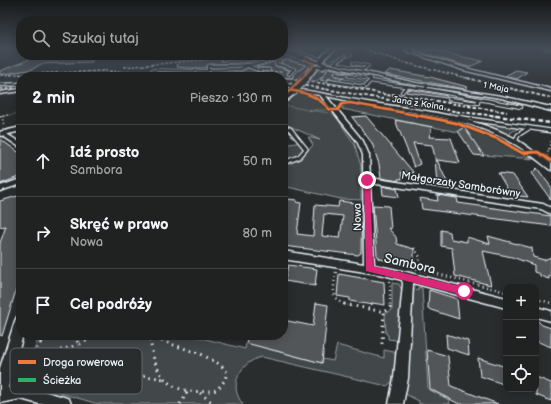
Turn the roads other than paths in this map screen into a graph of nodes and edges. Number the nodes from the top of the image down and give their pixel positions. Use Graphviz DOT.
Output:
graph roads {
  1 [pos="208,67"];
  2 [pos="245,67"];
  3 [pos="249,67"];
  4 [pos="288,67"];
  5 [pos="316,67"];
  6 [pos="334,67"];
  7 [pos="354,67"];
  8 [pos="367,67"];
  9 [pos="457,67"];
  10 [pos="363,69"];
  11 [pos="152,70"];
  12 [pos="209,70"];
  13 [pos="269,70"];
  14 [pos="358,72"];
  15 [pos="289,74"];
  16 [pos="336,74"];
  17 [pos="365,78"];
  18 [pos="359,80"];
  19 [pos="370,81"];
  20 [pos="329,82"];
  21 [pos="16,84"];
  22 [pos="0,85"];
  23 [pos="407,86"];
  24 [pos="427,87"];
  25 [pos="288,90"];
  26 [pos="551,90"];
  27 [pos="16,91"];
  28 [pos="402,92"];
  29 [pos="0,93"];
  30 [pos="322,95"];
  31 [pos="347,99"];
  32 [pos="449,99"];
  33 [pos="288,100"];
  34 [pos="478,100"];
  35 [pos="329,107"];
  36 [pos="521,107"];
  37 [pos="551,108"];
  38 [pos="450,116"];
  39 [pos="530,127"];
  40 [pos="288,128"];
  41 [pos="16,130"];
  42 [pos="2,131"];
  43 [pos="551,131"];
  44 [pos="16,142"];
  45 [pos="515,142"];
  46 [pos="288,162"];
  47 [pos="551,168"];
  48 [pos="367,180"];
  49 [pos="16,183"];
  50 [pos="0,189"];
  51 [pos="551,211"];
  52 [pos="288,256"];
  53 [pos="368,268"];
  54 [pos="406,276"];
  55 [pos="503,302"];
  56 [pos="539,313"];
  57 [pos="551,316"];
  58 [pos="16,336"];
  59 [pos="12,348"];
  60 [pos="10,356"];
  61 [pos="0,390"];
  62 [pos="10,394"];
  63 [pos="38,394"];
  64 [pos="0,396"];
  65 [pos="63,397"];
  66 [pos="396,404"];
  1 -- 12 [label="lane"];
  2 -- 12 [label="lane"];
  3 -- 13 [label="lane"];
  4 -- 15 [label="lane"];
  5 -- 33 [label="street, bridge"];
  6 -- 14 [label="street, 1 Maja"];
  7 -- 10 [label="lane"];
  8 -- 10 [label="lane"];
  9 -- 26 [label="street"];
  10 -- 14 [label="lane"];
  11 -- 12 [label="lane"];
  14 -- 24 [label="street, 1 Maja"];
  16 -- 17 [label="lane"];
  17 -- 18 [label="lane"];
  17 -- 19 [label="lane"];
  19 -- 20 [label="lane"];
  19 -- 23 [label="lane"];
  21 -- 22 [label="street"];
  23 -- 24 [label="lane"];
  23 -- 28 [label="lane"];
  24 -- 34 [label="lane"];
  24 -- 37 [label="street, 1 Maja"];
  25 -- 30 [label="street, Jana z Kolna"];
  27 -- 29 [label="street"];
  30 -- 31 [label="street, Jana z Kolna"];
  30 -- 35 [label="street, Nowa"];
  31 -- 35 [label="street"];
  31 -- 38 [label="street, Jana z Kolna"];
  32 -- 34 [label="lane"];
  34 -- 36 [label="lane"];
  35 -- 48 [label="street, Nowa"];
  38 -- 39 [label="lane, Jana z Kolna"];
  38 -- 45 [label="street"];
  39 -- 43 [label="lane, Jana z Kolna"];
  39 -- 45 [label="lane"];
  40 -- 46 [label="lane"];
  41 -- 42 [label="street"];
  42 -- 44 [label="street"];
  45 -- 47 [label="street"];
  48 -- 51 [label="street, Małgorzaty Samborówny"];
  48 -- 53 [label="street, Nowa"];
  49 -- 50 [label="street"];
  52 -- 53 [label="street, Sambora"];
  53 -- 54 [label="street, Sambora"];
  54 -- 55 [label="street, Sambora"];
  54 -- 66 [label="street"];
  56 -- 57 [label="street"];
  58 -- 59 [label="street"];
  60 -- 61 [label="street"];
  62 -- 64 [label="street"];
  63 -- 65 [label="street"];
}
